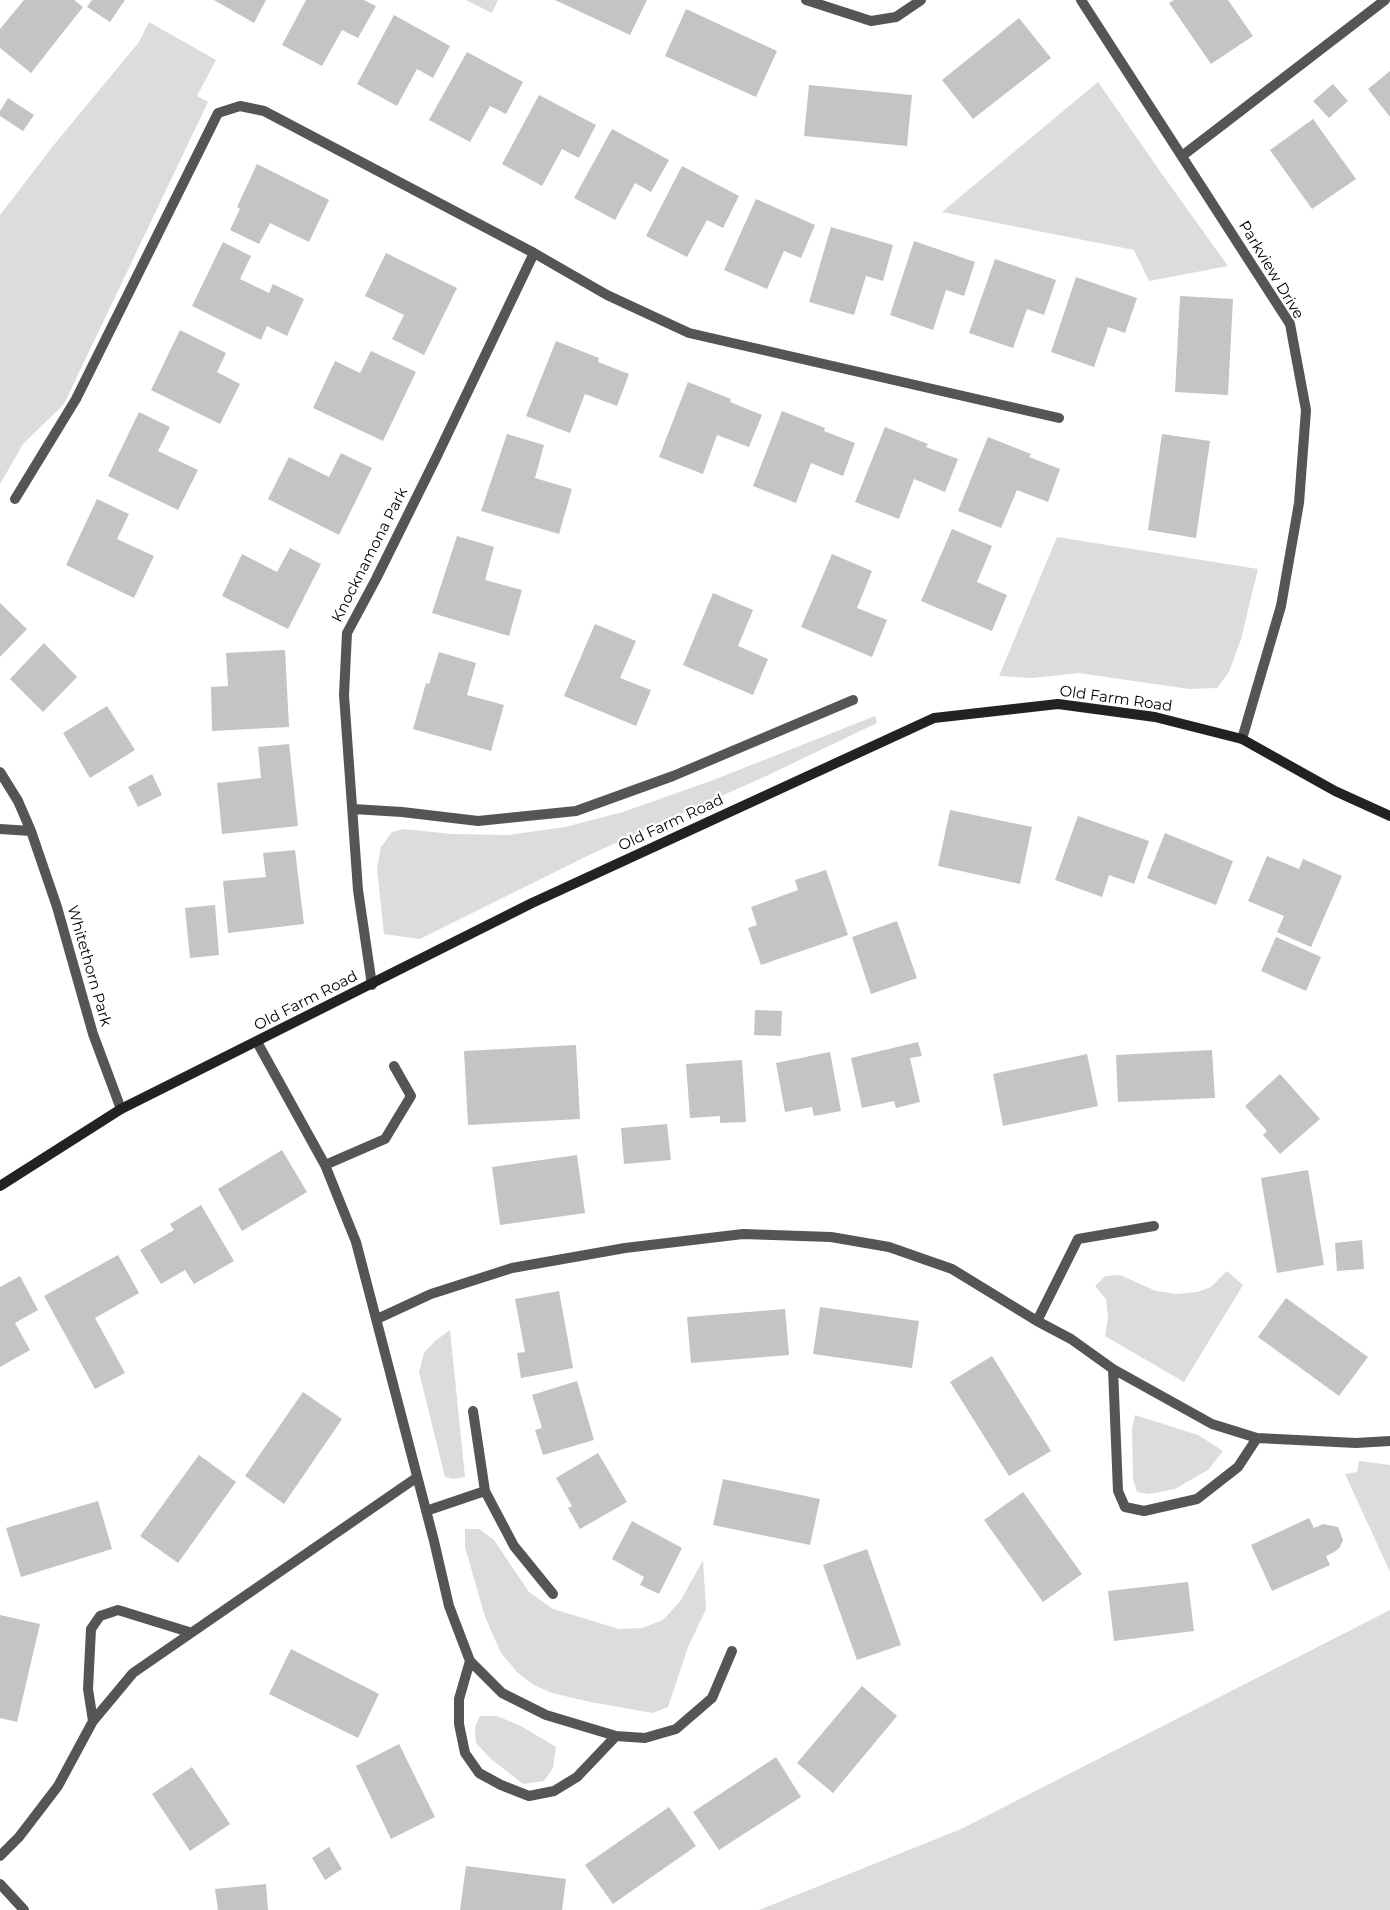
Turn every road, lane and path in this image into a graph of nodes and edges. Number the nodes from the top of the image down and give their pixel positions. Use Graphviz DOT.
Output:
graph roads {
  1 [pos="806,0"];
  2 [pos="921,0"];
  3 [pos="1081,0"];
  4 [pos="1385,0"];
  5 [pos="1182,156"];
  6 [pos="534,253"];
  7 [pos="1059,418"];
  8 [pos="15,499"];
  9 [pos="853,700"];
  10 [pos="1242,739"];
  11 [pos="0,772"];
  12 [pos="353,809"];
  13 [pos="1390,816"];
  14 [pos="0,829"];
  15 [pos="31,831"];
  16 [pos="372,985"];
  17 [pos="257,1042"];
  18 [pos="394,1066"];
  19 [pos="121,1109"];
  20 [pos="325,1165"];
  21 [pos="0,1186"];
  22 [pos="1154,1226"];
  23 [pos="377,1320"];
  24 [pos="1037,1321"];
  25 [pos="1113,1369"];
  26 [pos="473,1411"];
  27 [pos="1257,1438"];
  28 [pos="1390,1441"];
  29 [pos="416,1478"];
  30 [pos="485,1491"];
  31 [pos="426,1511"];
  32 [pos="553,1594"];
  33 [pos="189,1632"];
  34 [pos="732,1652"];
  35 [pos="470,1662"];
  36 [pos="93,1721"];
  37 [pos="616,1736"];
  38 [pos="0,1856"];
  39 [pos="0,1884"];
  40 [pos="24,1910"];
  1 -- 2 [label="street"];
  3 -- 5 [label="street, Parkview Drive"];
  4 -- 5 [label="street"];
  5 -- 10 [label="street, Parkview Drive"];
  6 -- 7 [label="street"];
  6 -- 8 [label="street"];
  6 -- 12 [label="street, Knocknamona Park"];
  9 -- 12 [label="street"];
  10 -- 13 [label="street, Old Farm Road"];
  10 -- 16 [label="street, Old Farm Road"];
  11 -- 15 [label="street, Whitethorn Park"];
  12 -- 16 [label="street, Knocknamona Park"];
  14 -- 15 [label="street"];
  15 -- 19 [label="street, Whitethorn Park"];
  16 -- 17 [label="street, Old Farm Road"];
  17 -- 19 [label="street, Old Farm Road"];
  17 -- 20 [label="street"];
  18 -- 20 [label="street"];
  19 -- 21 [label="street, Old Farm Road"];
  20 -- 23 [label="street"];
  22 -- 24 [label="street"];
  23 -- 24 [label="street"];
  23 -- 29 [label="street"];
  24 -- 25 [label="street"];
  25 -- 27 [label="street"];
  25 -- 27 [label="street"];
  26 -- 30 [label="street"];
  27 -- 28 [label="street"];
  29 -- 31 [label="street"];
  29 -- 33 [label="street"];
  30 -- 31 [label="street"];
  30 -- 32 [label="street"];
  31 -- 35 [label="street"];
  33 -- 36 [label="street"];
  33 -- 36 [label="street"];
  34 -- 37 [label="street"];
  35 -- 37 [label="street"];
  35 -- 37 [label="street"];
  36 -- 38 [label="street"];
  39 -- 40 [label="street"];
}
